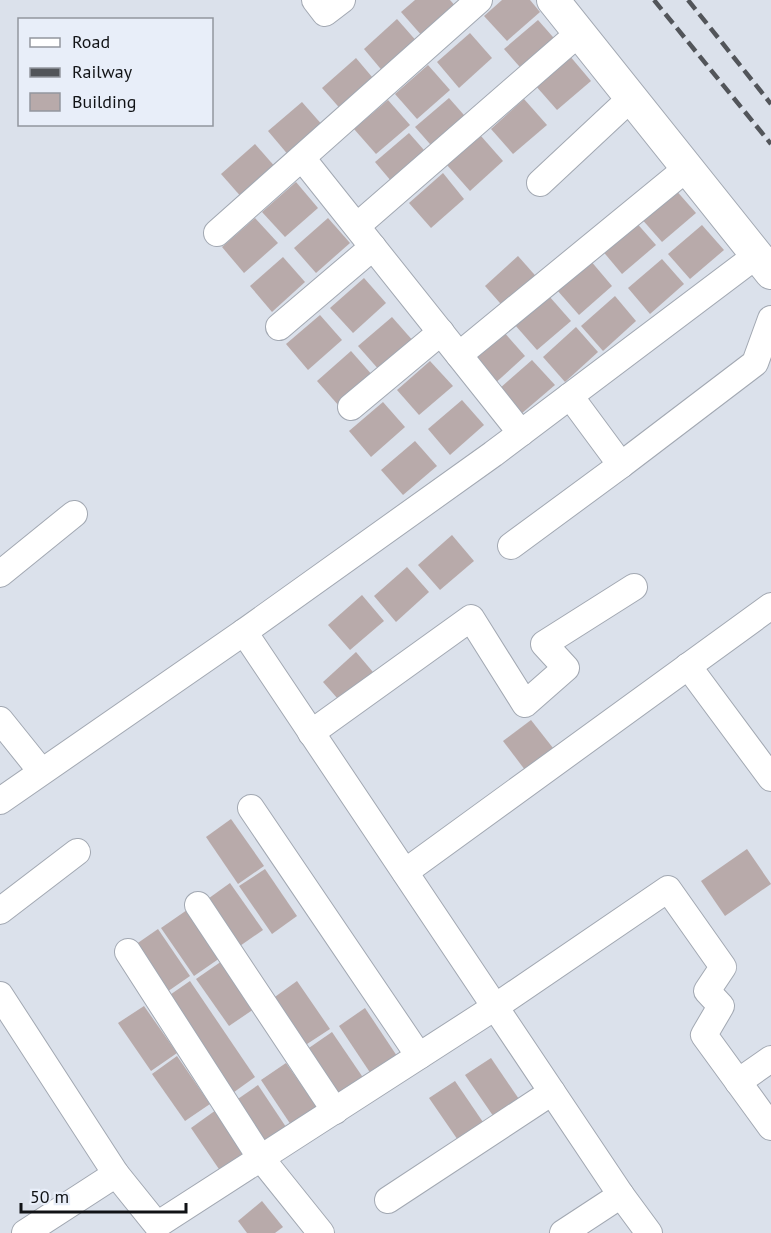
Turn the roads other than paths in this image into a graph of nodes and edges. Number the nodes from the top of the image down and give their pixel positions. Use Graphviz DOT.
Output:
graph roads {
  1 [pos="315,0"];
  2 [pos="342,0"];
  3 [pos="479,0"];
  4 [pos="553,0"];
  5 [pos="579,33"];
  6 [pos="631,98"];
  7 [pos="302,158"];
  8 [pos="687,168"];
  9 [pos="540,183"];
  10 [pos="357,226"];
  11 [pos="217,233"];
  12 [pos="373,246"];
  13 [pos="764,264"];
  14 [pos="771,319"];
  15 [pos="279,327"];
  16 [pos="441,332"];
  17 [pos="459,355"];
  18 [pos="570,396"];
  19 [pos="351,407"];
  20 [pos="521,433"];
  21 [pos="621,465"];
  22 [pos="74,514"];
  23 [pos="511,546"];
  24 [pos="3,565"];
  25 [pos="634,587"];
  26 [pos="771,606"];
  27 [pos="244,632"];
  28 [pos="688,666"];
  29 [pos="0,720"];
  30 [pos="311,733"];
  31 [pos="763,748"];
  32 [pos="41,771"];
  33 [pos="771,778"];
  34 [pos="0,801"];
  35 [pos="251,808"];
  36 [pos="76,852"];
  37 [pos="405,872"];
  38 [pos="198,905"];
  39 [pos="0,911"];
  40 [pos="128,952"];
  41 [pos="0,995"];
  42 [pos="495,1007"];
  43 [pos="419,1056"];
  44 [pos="771,1059"];
  45 [pos="738,1082"];
  46 [pos="552,1092"];
  47 [pos="335,1111"];
  48 [pos="771,1127"];
  49 [pos="260,1157"];
  50 [pos="116,1174"];
  51 [pos="621,1195"];
  52 [pos="388,1200"];
  53 [pos="25,1233"];
  54 [pos="321,1233"];
  55 [pos="563,1233"];
  56 [pos="649,1233"];
  1 -- 2 [label="street"];
  3 -- 7 [label="street"];
  4 -- 5 [label="street"];
  5 -- 6 [label="street"];
  5 -- 10 [label="street"];
  6 -- 8 [label="street"];
  6 -- 9 [label="street"];
  7 -- 10 [label="street"];
  7 -- 11 [label="street"];
  8 -- 13 [label="street"];
  8 -- 17 [label="street"];
  10 -- 12 [label="street"];
  12 -- 15 [label="street"];
  12 -- 16 [label="street"];
  13 -- 18 [label="street"];
  14 -- 21 [label="street"];
  16 -- 17 [label="street"];
  16 -- 19 [label="street"];
  17 -- 20 [label="street"];
  18 -- 20 [label="street"];
  18 -- 21 [label="street"];
  20 -- 27 [label="street"];
  21 -- 23 [label="street"];
  22 -- 24 [label="street"];
  25 -- 30 [label="street"];
  26 -- 28 [label="street"];
  27 -- 30 [label="street"];
  27 -- 32 [label="street"];
  28 -- 31 [label="street"];
  28 -- 37 [label="street"];
  29 -- 32 [label="street"];
  30 -- 37 [label="street"];
  31 -- 33 [label="street"];
  32 -- 34 [label="street"];
  35 -- 43 [label="street"];
  36 -- 39 [label="street"];
  37 -- 42 [label="street"];
  38 -- 47 [label="street"];
  40 -- 49 [label="street"];
  41 -- 50 [label="street"];
  42 -- 43 [label="street"];
  42 -- 45 [label="street"];
  42 -- 46 [label="street"];
  43 -- 47 [label="street"];
  44 -- 45 [label="street"];
  45 -- 48 [label="street"];
  46 -- 51 [label="street"];
  46 -- 52 [label="street"];
  47 -- 49 [label="street"];
  49 -- 50 [label="street"];
  49 -- 54 [label="street"];
  50 -- 53 [label="street"];
  51 -- 55 [label="street"];
  51 -- 56 [label="street"];
}
